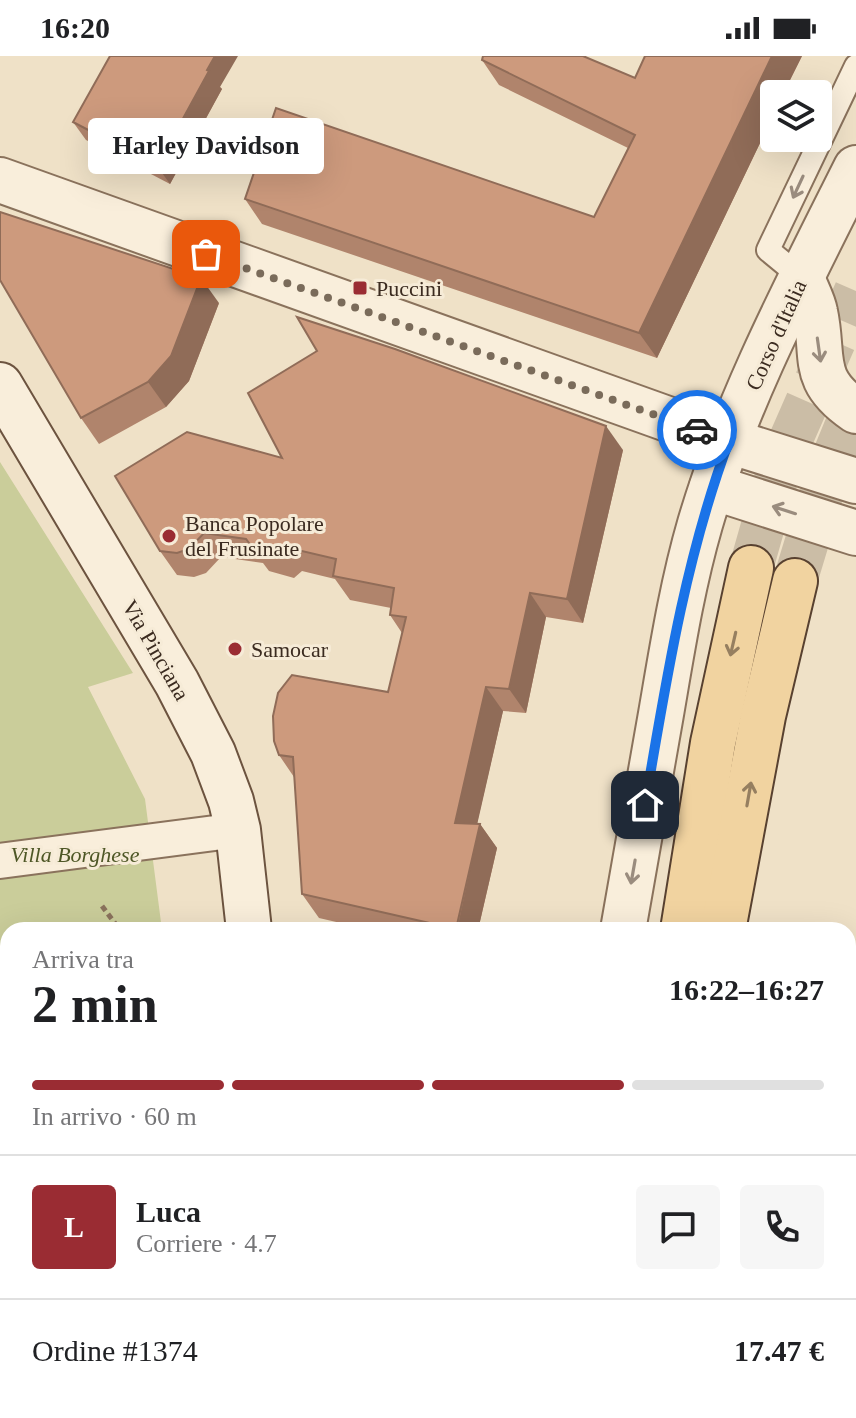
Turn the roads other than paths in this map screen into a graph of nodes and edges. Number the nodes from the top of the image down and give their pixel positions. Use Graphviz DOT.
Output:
graph roads {
  1 [pos="856,66"];
  2 [pos="856,168"];
  3 [pos="0,180"];
  4 [pos="802,278"];
  5 [pos="1,389"];
  6 [pos="856,411"];
  7 [pos="729,441"];
  8 [pos="856,481"];
  9 [pos="712,487"];
  10 [pos="856,533"];
  11 [pos="751,568"];
  12 [pos="795,581"];
  13 [pos="238,830"];
  14 [pos="0,861"];
  15 [pos="735,871"];
  16 [pos="248,922"];
  17 [pos="624,922"];
  18 [pos="684,922"];
  19 [pos="725,922"];
  20 [pos="734,922"];
  1 -- 4 [label="lane, one-way"];
  2 -- 4 [label="street, Corso d'Italia"];
  3 -- 7 [label="street"];
  4 -- 6 [label="street, one-way"];
  4 -- 7 [label="street, Corso d'Italia"];
  5 -- 13 [label="street, Via Pinciana"];
  7 -- 8 [label="street"];
  7 -- 9 [label="street, Corso d'Italia"];
  10 -- 9 [label="street, one-way"];
  9 -- 17 [label="street, Corso d'Italia, one-way"];
  11 -- 18 [label="main road, one-way"];
  15 -- 12 [label="main road, one-way"];
  13 -- 14 [label="street"];
  13 -- 16 [label="street, Via Pinciana"];
  15 -- 19 [label="main road"];
  15 -- 20 [label="main road"];
}
